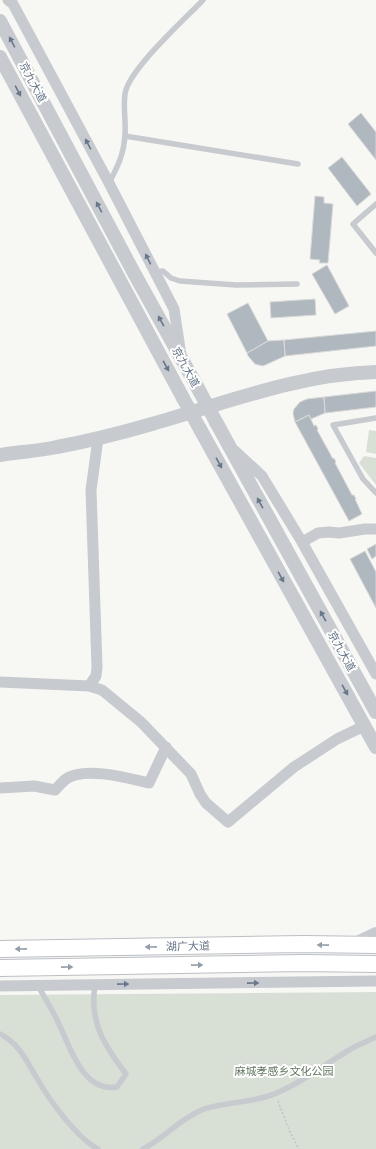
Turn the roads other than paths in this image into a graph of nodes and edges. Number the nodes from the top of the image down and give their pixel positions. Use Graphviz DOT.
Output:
graph roads {
  1 [pos="8,0"];
  2 [pos="203,0"];
  3 [pos="0,20"];
  4 [pos="0,57"];
  5 [pos="125,136"];
  6 [pos="298,164"];
  7 [pos="109,183"];
  8 [pos="376,204"];
  9 [pos="376,253"];
  10 [pos="156,273"];
  11 [pos="298,284"];
  12 [pos="182,361"];
  13 [pos="376,372"];
  14 [pos="376,418"];
  15 [pos="98,439"];
  16 [pos="228,445"];
  17 [pos="0,455"];
  18 [pos="376,493"];
  19 [pos="376,529"];
  20 [pos="302,542"];
  21 [pos="376,674"];
  22 [pos="0,682"];
  23 [pos="89,686"];
  24 [pos="376,712"];
  25 [pos="364,726"];
  26 [pos="166,747"];
  27 [pos="376,747"];
  28 [pos="0,788"];
  29 [pos="376,934"];
  30 [pos="353,945"];
  31 [pos="376,945"];
  32 [pos="0,949"];
  33 [pos="0,968"];
  34 [pos="373,972"];
  35 [pos="95,985"];
  36 [pos="0,986"];
  37 [pos="38,986"];
  38 [pos="0,1034"];
  39 [pos="376,1037"];
  40 [pos="98,1149"];
  41 [pos="143,1149"];
  7 -- 1 [label="street, one-way"];
  2 -- 5 [label="lane"];
  12 -- 3 [label="street, 京九大道, one-way"];
  4 -- 25 [label="street, 京九大道, one-way, bridge"];
  5 -- 6 [label="lane"];
  5 -- 7 [label="lane"];
  10 -- 7 [label="street, one-way"];
  8 -- 9 [label="lane"];
  10 -- 11 [label="lane"];
  10 -- 12 [label="street"];
  12 -- 16 [label="street, 京九大道, bridge"];
  13 -- 15 [label="street"];
  14 -- 18 [label="lane"];
  15 -- 17 [label="street"];
  15 -- 23 [label="street"];
  16 -- 20 [label="street"];
  24 -- 16 [label="street, 京九大道, one-way"];
  19 -- 20 [label="street"];
  20 -- 21 [label="street"];
  22 -- 23 [label="street"];
  23 -- 26 [label="street"];
  25 -- 26 [label="street"];
  25 -- 27 [label="street, 京九大道"];
  26 -- 28 [label="street"];
  29 -- 30 [label="street"];
  30 -- 31 [label="main road, 湖广大道"];
  30 -- 32 [label="main road, 湖广大道, one-way"];
  33 -- 34 [label="main road, 湖广大道, one-way"];
  35 -- 34 [label="street, one-way"];
  35 -- 37 [label="street"];
  35 -- 37 [label="lane"];
  36 -- 37 [label="street"];
  38 -- 40 [label="lane"];
  39 -- 41 [label="lane"];
}
